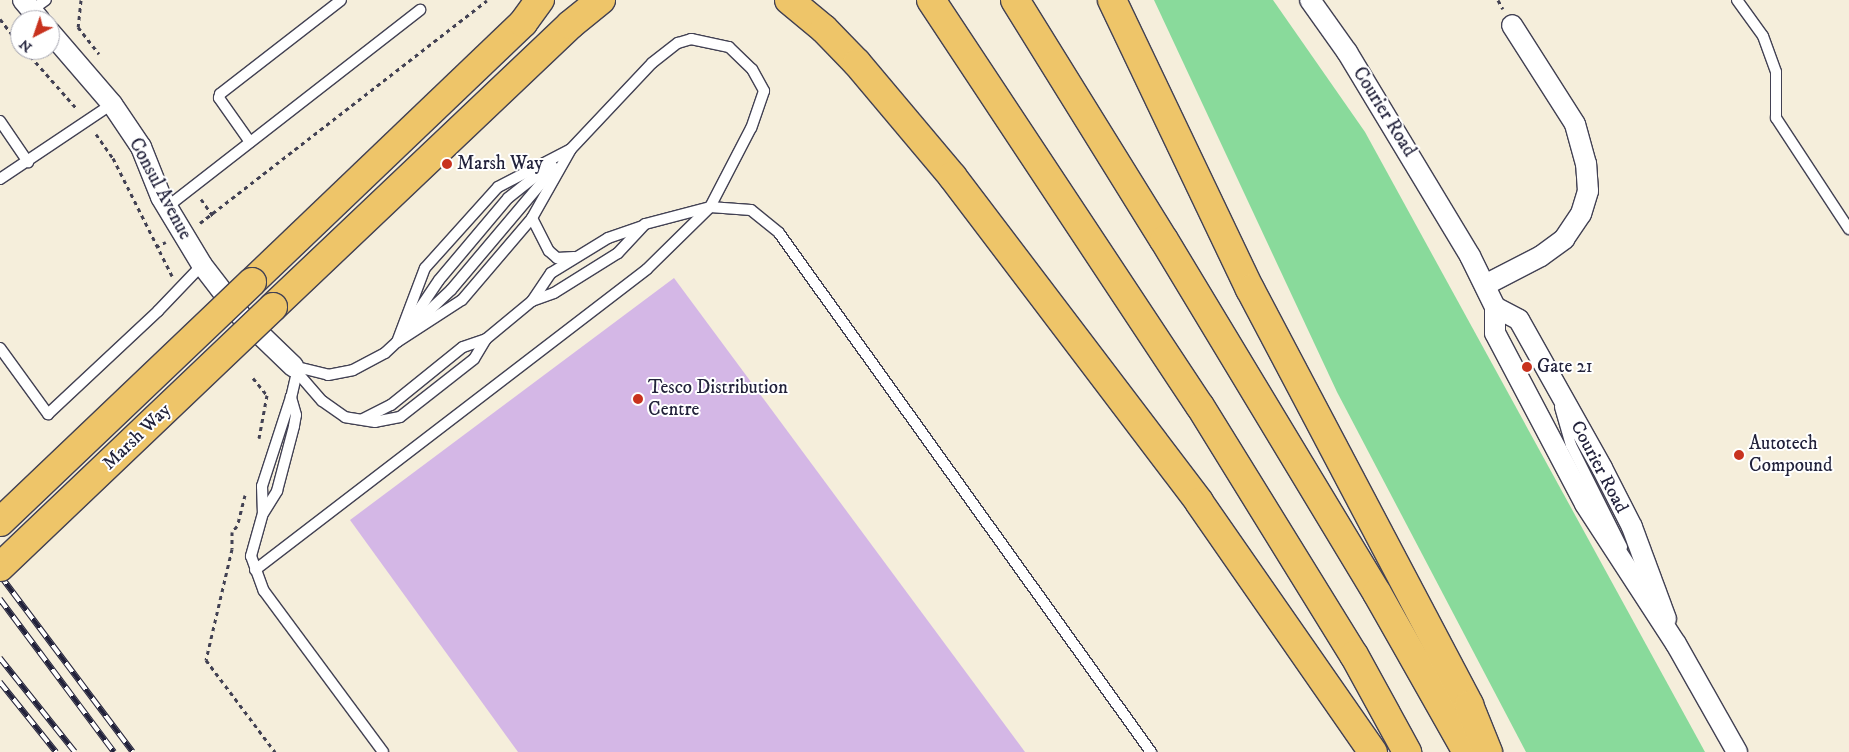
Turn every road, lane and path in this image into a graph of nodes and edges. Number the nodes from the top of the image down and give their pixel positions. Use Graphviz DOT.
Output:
graph roads {
  1 [pos="341,0"];
  2 [pos="486,0"];
  3 [pos="540,0"];
  4 [pos="602,0"];
  5 [pos="788,0"];
  6 [pos="931,0"];
  7 [pos="1015,0"];
  8 [pos="1112,0"];
  9 [pos="1310,0"];
  10 [pos="1737,0"];
  11 [pos="420,10"];
  12 [pos="0,19"];
  13 [pos="1512,25"];
  14 [pos="10,32"];
  15 [pos="60,44"];
  16 [pos="34,60"];
  17 [pos="112,104"];
  18 [pos="0,121"];
  19 [pos="86,121"];
  20 [pos="250,142"];
  21 [pos="571,149"];
  22 [pos="28,162"];
  23 [pos="0,179"];
  24 [pos="167,207"];
  25 [pos="710,207"];
  26 [pos="532,218"];
  27 [pos="197,224"];
  28 [pos="645,224"];
  29 [pos="1849,229"];
  30 [pos="578,257"];
  31 [pos="202,265"];
  32 [pos="1485,285"];
  33 [pos="180,289"];
  34 [pos="532,301"];
  35 [pos="1496,307"];
  36 [pos="486,339"];
  37 [pos="397,342"];
  38 [pos="0,348"];
  39 [pos="295,369"];
  40 [pos="1552,380"];
  41 [pos="1528,396"];
  42 [pos="290,397"];
  43 [pos="358,421"];
  44 [pos="1571,445"];
  45 [pos="263,512"];
  46 [pos="0,522"];
  47 [pos="1617,535"];
  48 [pos="0,567"];
  49 [pos="255,570"];
  50 [pos="1645,584"];
  51 [pos="383,752"];
  52 [pos="1150,752"];
  53 [pos="1373,752"];
  54 [pos="1407,752"];
  55 [pos="1467,752"];
  56 [pos="1488,752"];
  57 [pos="1737,752"];
  1 -- 20 [label="lane"];
  2 -- 27 [label="path"];
  3 -- 46 [label="main road, Marsh Way, bridge"];
  4 -- 48 [label="main road, Marsh Way, bridge"];
  5 -- 53 [label="main road"];
  6 -- 54 [label="main road"];
  7 -- 55 [label="main road"];
  8 -- 56 [label="main road"];
  9 -- 32 [label="street, Courier Road"];
  10 -- 29 [label="lane"];
  11 -- 20 [label="lane"];
  12 -- 14 [label="path"];
  13 -- 32 [label="street"];
  15 -- 17 [label="street, Consul Avenue"];
  16 -- 19 [label="path"];
  17 -- 19 [label="lane"];
  17 -- 24 [label="street, Consul Avenue"];
  18 -- 22 [label="lane"];
  19 -- 22 [label="lane"];
  19 -- 33 [label="path"];
  20 -- 24 [label="lane"];
  21 -- 25 [label="lane"];
  21 -- 26 [label="lane"];
  21 -- 37 [label="lane"];
  21 -- 37 [label="lane"];
  21 -- 37 [label="lane"];
  22 -- 23 [label="lane"];
  24 -- 31 [label="street, Consul Avenue"];
  25 -- 28 [label="lane"];
  25 -- 49 [label="lane"];
  25 -- 52 [label="lane"];
  26 -- 30 [label="lane"];
  26 -- 37 [label="lane"];
  28 -- 30 [label="lane"];
  28 -- 34 [label="lane"];
  30 -- 34 [label="lane"];
  31 -- 33 [label="lane"];
  31 -- 39 [label="street, Consul Avenue"];
  32 -- 35 [label="street, Courier Road"];
  33 -- 38 [label="lane"];
  34 -- 36 [label="lane"];
  35 -- 40 [label="street, Courier Road"];
  35 -- 41 [label="street, Courier Road"];
  36 -- 43 [label="lane"];
  36 -- 43 [label="lane"];
  37 -- 39 [label="lane"];
  39 -- 42 [label="lane"];
  39 -- 43 [label="lane"];
  40 -- 44 [label="lane"];
  40 -- 50 [label="street, Courier Road"];
  41 -- 44 [label="lane"];
  41 -- 50 [label="street, Courier Road"];
  42 -- 45 [label="lane"];
  42 -- 45 [label="lane"];
  44 -- 47 [label="lane"];
  45 -- 49 [label="lane"];
  47 -- 50 [label="lane"];
  47 -- 50 [label="lane"];
  49 -- 51 [label="lane"];
  50 -- 57 [label="street, Courier Road"];
}
